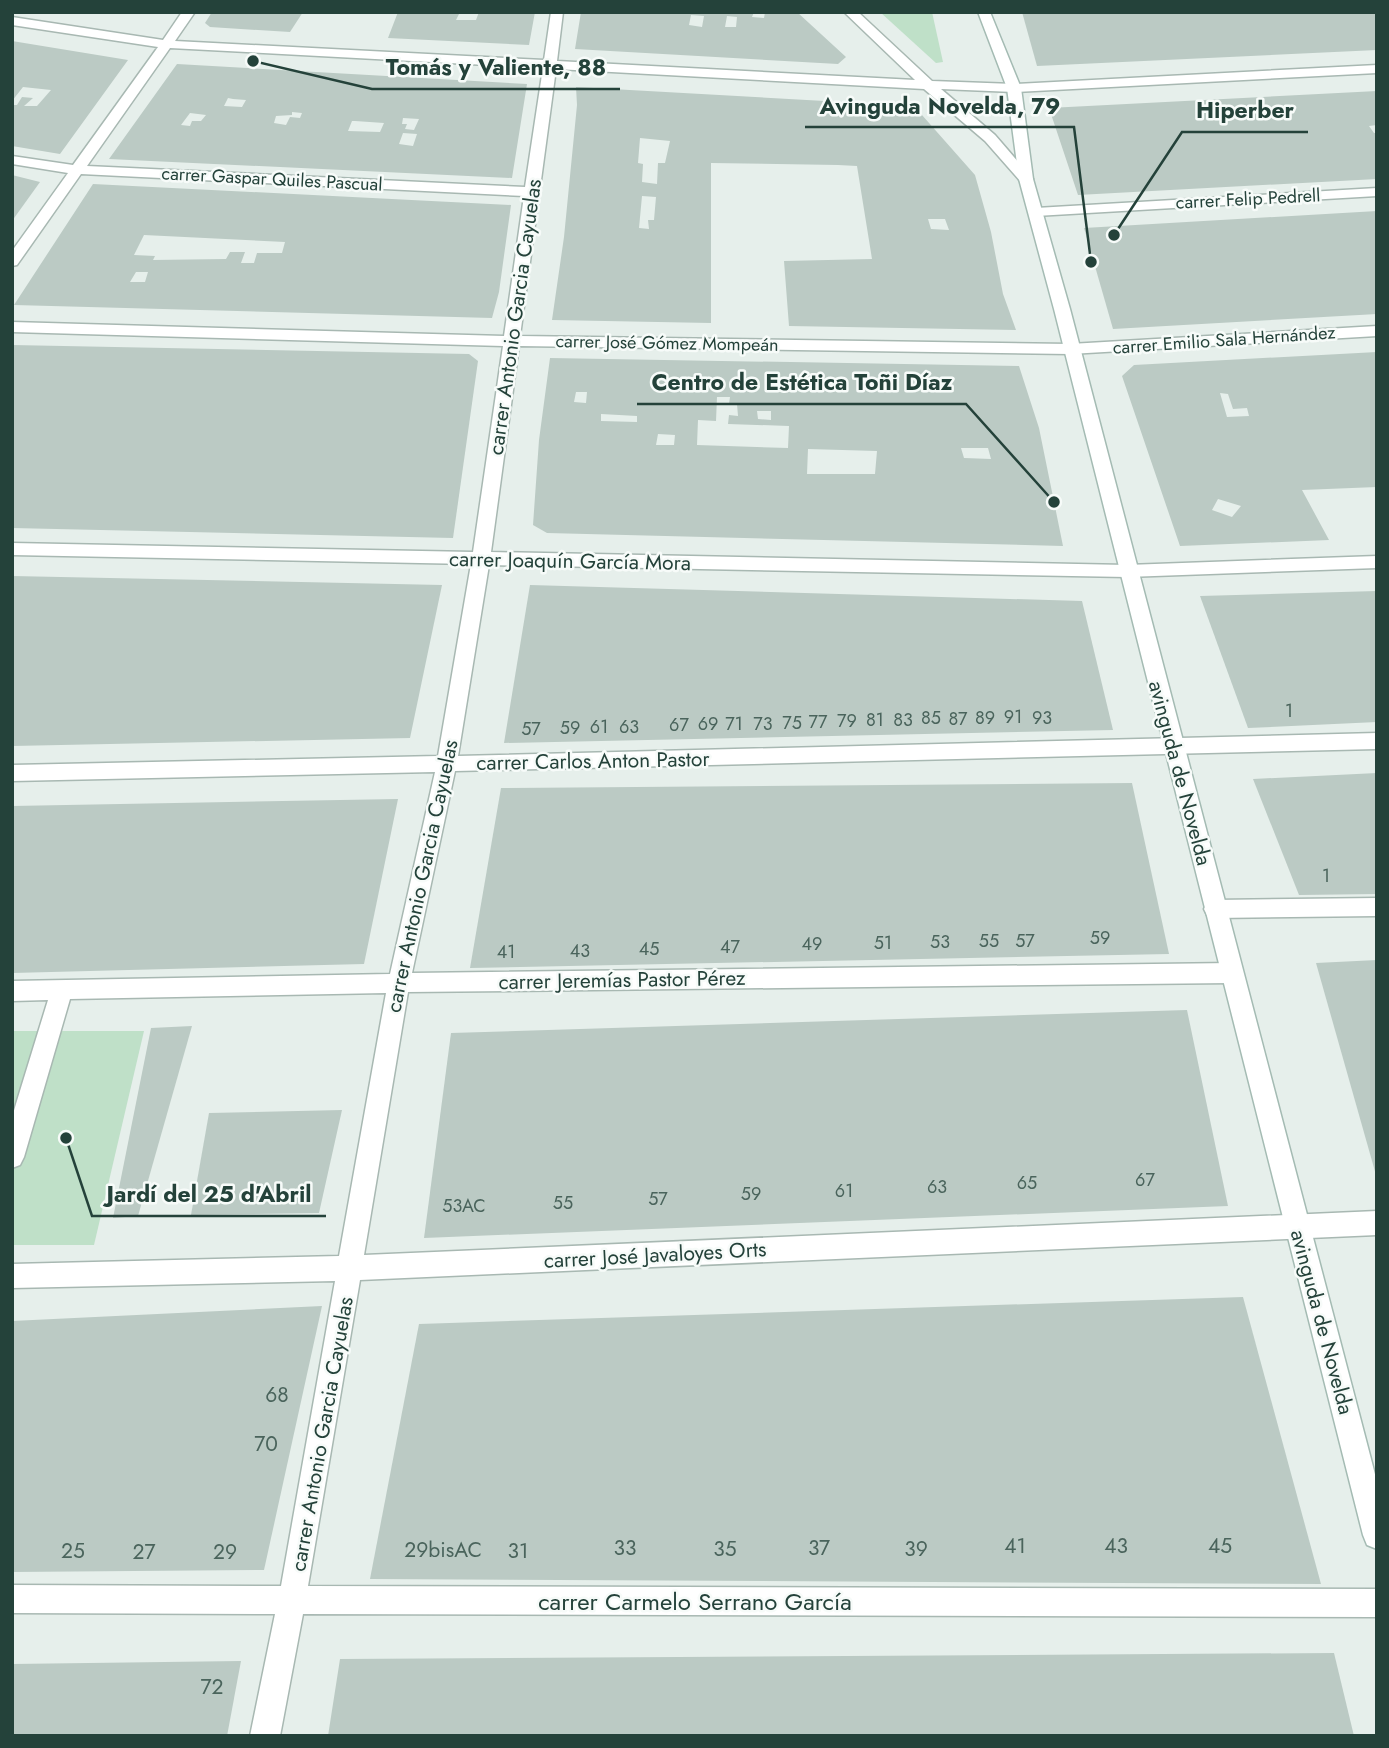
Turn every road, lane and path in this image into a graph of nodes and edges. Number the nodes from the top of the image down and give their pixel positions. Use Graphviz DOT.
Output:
graph roads {
  1 [pos="189,12"];
  2 [pos="558,12"];
  3 [pos="850,12"];
  4 [pos="985,12"];
  5 [pos="12,21"];
  6 [pos="164,44"];
  7 [pos="551,65"];
  8 [pos="1377,69"];
  9 [pos="928,85"];
  10 [pos="1014,88"];
  11 [pos="12,160"];
  12 [pos="76,170"];
  13 [pos="1026,178"];
  14 [pos="533,192"];
  15 [pos="1377,192"];
  16 [pos="1036,212"];
  17 [pos="12,262"];
  18 [pos="12,327"];
  19 [pos="1377,331"];
  20 [pos="511,341"];
  21 [pos="1070,349"];
  22 [pos="12,549"];
  23 [pos="481,559"];
  24 [pos="1377,562"];
  25 [pos="1128,571"];
  26 [pos="1377,741"];
  27 [pos="1173,748"];
  28 [pos="446,765"];
  29 [pos="12,773"];
  30 [pos="1377,907"];
  31 [pos="1215,909"];
  32 [pos="1232,973"];
  33 [pos="399,983"];
  34 [pos="62,990"];
  35 [pos="12,991"];
  36 [pos="12,1157"];
  37 [pos="1377,1223"];
  38 [pos="1297,1226"];
  39 [pos="351,1268"];
  40 [pos="12,1276"];
  41 [pos="1377,1535"];
  42 [pos="12,1599"];
  43 [pos="292,1600"];
  44 [pos="1377,1603"];
  45 [pos="265,1736"];
  1 -- 6 [label="street"];
  2 -- 7 [label="street, carrer Antonio Garcia Cayuelas"];
  3 -- 9 [label="street"];
  4 -- 10 [label="street, avinguda de Novelda"];
  5 -- 6 [label="street"];
  6 -- 7 [label="street"];
  6 -- 12 [label="street"];
  7 -- 9 [label="street"];
  7 -- 14 [label="street, carrer Antonio Garcia Cayuelas"];
  8 -- 10 [label="street"];
  9 -- 10 [label="street"];
  9 -- 13 [label="street"];
  10 -- 13 [label="street, avinguda de Novelda"];
  11 -- 12 [label="street, carrer Gaspar Quiles Pascual"];
  12 -- 14 [label="street, carrer Gaspar Quiles Pascual"];
  12 -- 17 [label="street"];
  13 -- 16 [label="street, avinguda de Novelda"];
  14 -- 20 [label="street, carrer Antonio Garcia Cayuelas"];
  15 -- 16 [label="street, carrer Felip Pedrell"];
  16 -- 21 [label="street, avinguda de Novelda"];
  18 -- 20 [label="street, carrer José Gómez Mompeán"];
  19 -- 21 [label="street, carrer Emilio Sala Hernández"];
  20 -- 21 [label="street, carrer José Gómez Mompeán"];
  20 -- 23 [label="street, carrer Antonio Garcia Cayuelas"];
  21 -- 25 [label="street, avinguda de Novelda"];
  22 -- 23 [label="street, carrer Joaquín García Mora"];
  23 -- 25 [label="street, carrer Joaquín García Mora"];
  23 -- 28 [label="street, carrer Antonio Garcia Cayuelas"];
  24 -- 25 [label="street, carrer Joaquín García Mora"];
  25 -- 27 [label="street, avinguda de Novelda"];
  26 -- 27 [label="street, carrer Carlos Anton Pastor"];
  27 -- 28 [label="street, carrer Carlos Anton Pastor"];
  27 -- 31 [label="street, avinguda de Novelda"];
  28 -- 29 [label="street, carrer Carlos Anton Pastor"];
  28 -- 33 [label="street, carrer Antonio Garcia Cayuelas"];
  30 -- 31 [label="street"];
  31 -- 32 [label="street, avinguda de Novelda"];
  32 -- 33 [label="street, carrer Jeremías Pastor Pérez"];
  32 -- 38 [label="street, avinguda de Novelda"];
  33 -- 34 [label="street, carrer Jeremías Pastor Pérez"];
  33 -- 39 [label="street, carrer Antonio Garcia Cayuelas"];
  34 -- 35 [label="street, carrer Jeremías Pastor Pérez"];
  34 -- 36 [label="street"];
  37 -- 38 [label="street, carrer José Javaloyes Orts"];
  38 -- 39 [label="street, carrer José Javaloyes Orts"];
  38 -- 41 [label="street, avinguda de Novelda"];
  39 -- 40 [label="street, carrer José Javaloyes Orts"];
  39 -- 43 [label="street, carrer Antonio Garcia Cayuelas"];
  42 -- 43 [label="street, carrer Carmelo Serrano García"];
  43 -- 44 [label="street, carrer Carmelo Serrano García"];
  43 -- 45 [label="street, carrer Antonio Garcia Cayuelas"];
}
